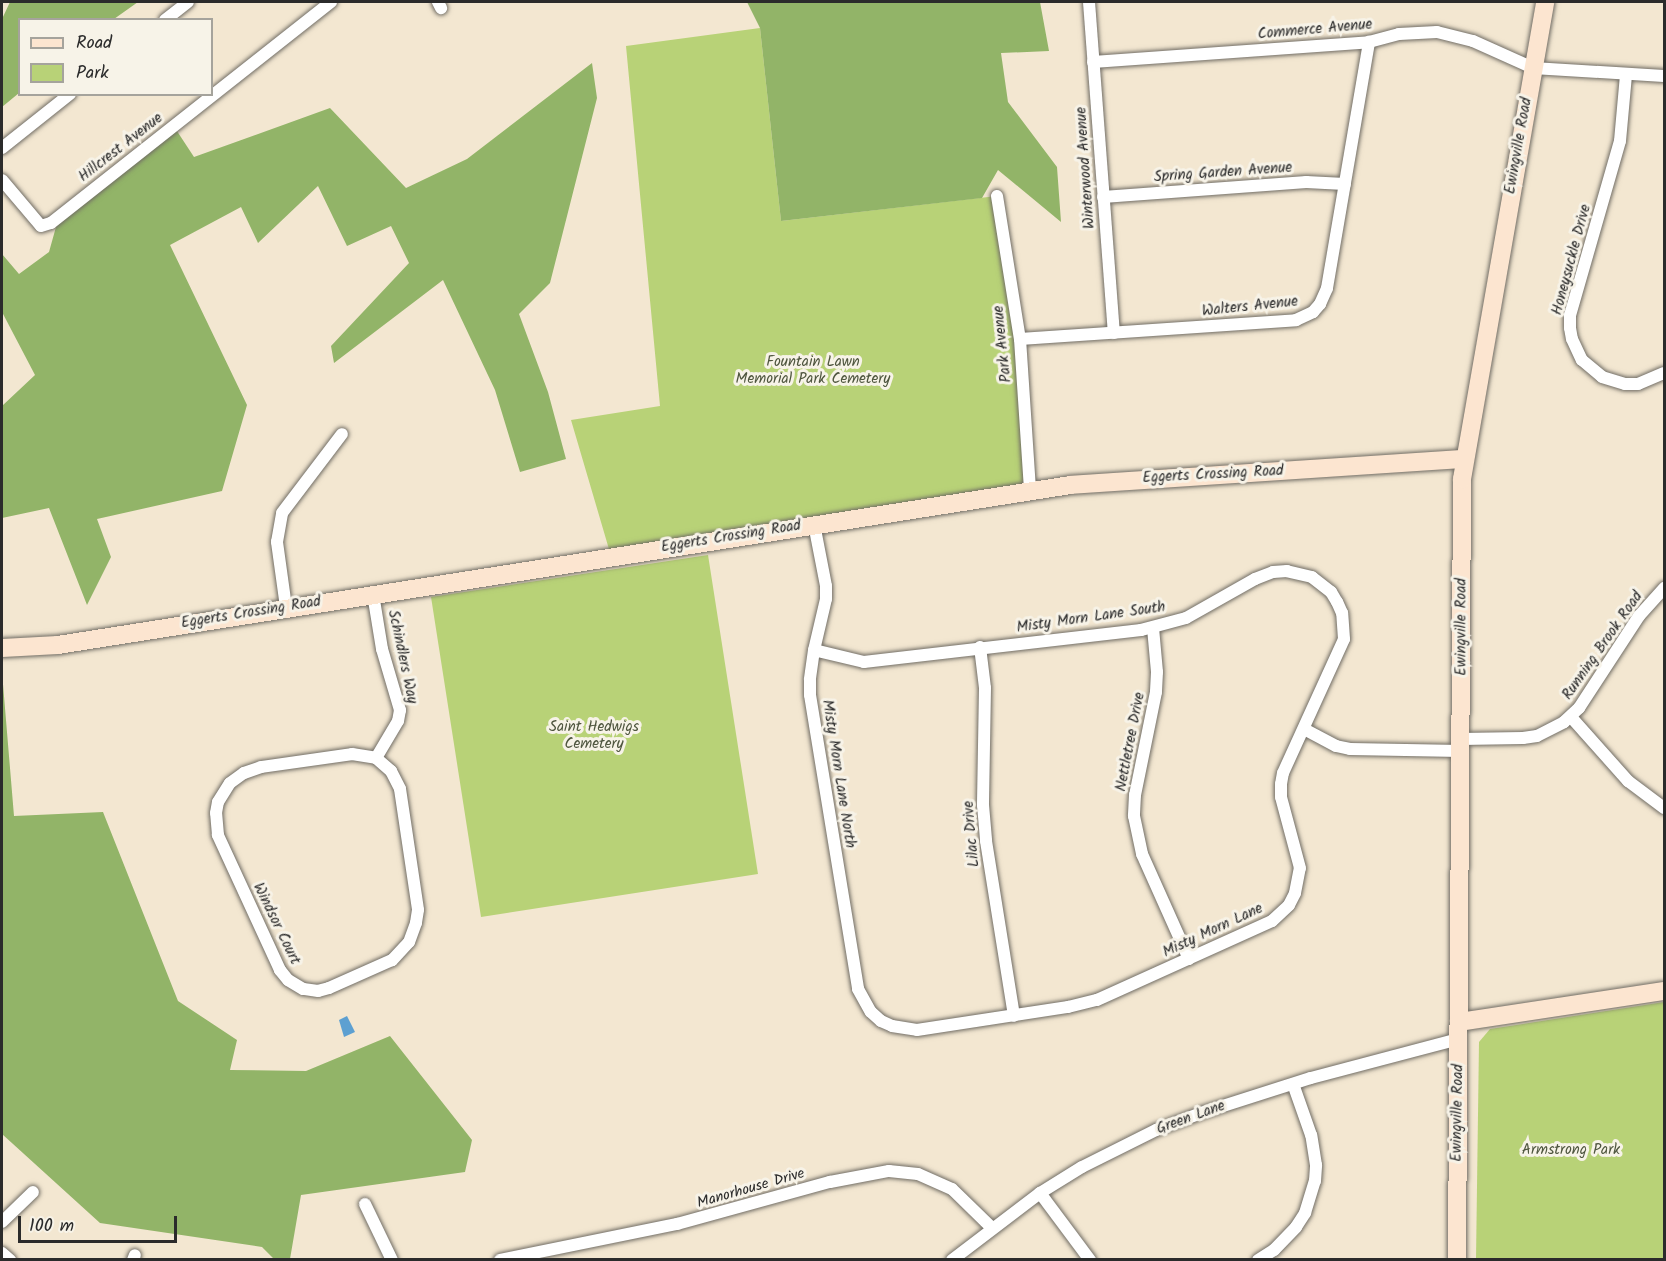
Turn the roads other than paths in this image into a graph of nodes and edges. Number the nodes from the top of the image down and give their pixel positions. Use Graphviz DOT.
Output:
graph roads {
  1 [pos="188,2"];
  2 [pos="332,2"];
  3 [pos="1089,2"];
  4 [pos="1545,2"];
  5 [pos="168,18"];
  6 [pos="1369,42"];
  7 [pos="1093,62"];
  8 [pos="1533,68"];
  9 [pos="1626,75"];
  10 [pos="1665,76"];
  11 [pos="67,96"];
  12 [pos="212,96"];
  13 [pos="213,96"];
  14 [pos="2,148"];
  15 [pos="2,180"];
  16 [pos="1345,184"];
  17 [pos="997,196"];
  18 [pos="1103,197"];
  19 [pos="1114,333"];
  20 [pos="1020,339"];
  21 [pos="1665,374"];
  22 [pos="342,434"];
  23 [pos="1464,459"];
  24 [pos="1030,490"];
  25 [pos="814,524"];
  26 [pos="1665,588"];
  27 [pos="373,594"];
  28 [pos="286,607"];
  29 [pos="1342,613"];
  30 [pos="1153,628"];
  31 [pos="980,647"];
  32 [pos="2,648"];
  33 [pos="814,650"];
  34 [pos="1571,717"];
  35 [pos="1304,729"];
  36 [pos="1461,745"];
  37 [pos="376,758"];
  38 [pos="1665,808"];
  39 [pos="1190,959"];
  40 [pos="1665,991"];
  41 [pos="1014,1016"];
  42 [pos="882,1021"];
  43 [pos="1459,1030"];
  44 [pos="1293,1084"];
  45 [pos="33,1192"];
  46 [pos="1040,1193"];
  47 [pos="365,1204"];
  48 [pos="2,1222"];
  49 [pos="992,1228"];
  50 [pos="2,1253"];
  51 [pos="10,1260"];
  52 [pos="392,1260"];
  53 [pos="500,1260"];
  54 [pos="952,1260"];
  55 [pos="1090,1260"];
  56 [pos="1258,1260"];
  57 [pos="1457,1260"];
  1 -- 5 [label="street"];
  2 -- 13 [label="street, Hillcrest Avenue"];
  3 -- 7 [label="street, Winterwood Avenue"];
  4 -- 8 [label="street, Ewingville Road"];
  6 -- 7 [label="street, Commerce Avenue"];
  6 -- 8 [label="street, Commerce Avenue"];
  6 -- 16 [label="street, Walters Avenue"];
  7 -- 18 [label="street, Winterwood Avenue"];
  8 -- 9 [label="street"];
  8 -- 23 [label="street, Ewingville Road"];
  9 -- 10 [label="street"];
  9 -- 21 [label="street, Honeysuckle Drive"];
  11 -- 14 [label="street"];
  12 -- 15 [label="street, Hillcrest Avenue"];
  16 -- 18 [label="street, Spring Garden Avenue"];
  16 -- 19 [label="street, Walters Avenue"];
  17 -- 20 [label="street, Park Avenue"];
  18 -- 19 [label="street, Winterwood Avenue"];
  19 -- 20 [label="street, Walters Avenue"];
  20 -- 24 [label="street, Park Avenue"];
  22 -- 28 [label="street"];
  23 -- 24 [label="street, Eggerts Crossing Road"];
  23 -- 36 [label="street, Ewingville Road"];
  24 -- 25 [label="street, Eggerts Crossing Road"];
  25 -- 27 [label="street, Eggerts Crossing Road"];
  25 -- 33 [label="street, Misty Morn Lane North"];
  26 -- 34 [label="street, Running Brook Road"];
  27 -- 28 [label="street, Eggerts Crossing Road"];
  27 -- 37 [label="street, Schindlers Way"];
  28 -- 32 [label="street, Eggerts Crossing Road"];
  29 -- 30 [label="street, Misty Morn Lane South"];
  29 -- 35 [label="street, Misty Morn Lane"];
  30 -- 31 [label="street, Misty Morn Lane South"];
  30 -- 39 [label="street, Nettletree Drive"];
  31 -- 33 [label="street, Misty Morn Lane South"];
  31 -- 41 [label="street, Lilac Drive"];
  33 -- 42 [label="street, Misty Morn Lane North"];
  34 -- 36 [label="street, Running Brook Road"];
  34 -- 38 [label="street"];
  35 -- 36 [label="street, Running Brook Road"];
  35 -- 39 [label="street, Misty Morn Lane"];
  36 -- 43 [label="street, Ewingville Road"];
  37 -- 37 [label="street, Windsor Court"];
  39 -- 41 [label="street, Misty Morn Lane"];
  40 -- 43 [label="street, Green Lane"];
  41 -- 42 [label="street, Misty Morn Lane"];
  43 -- 44 [label="street, Green Lane"];
  43 -- 57 [label="street, Ewingville Road"];
  44 -- 46 [label="street, Green Lane"];
  44 -- 56 [label="street"];
  45 -- 48 [label="street"];
  46 -- 49 [label="street, Green Lane"];
  46 -- 55 [label="street"];
  47 -- 52 [label="street"];
  49 -- 53 [label="street, Manorhouse Drive"];
  49 -- 54 [label="street, Green Lane"];
  50 -- 51 [label="street"];
}
